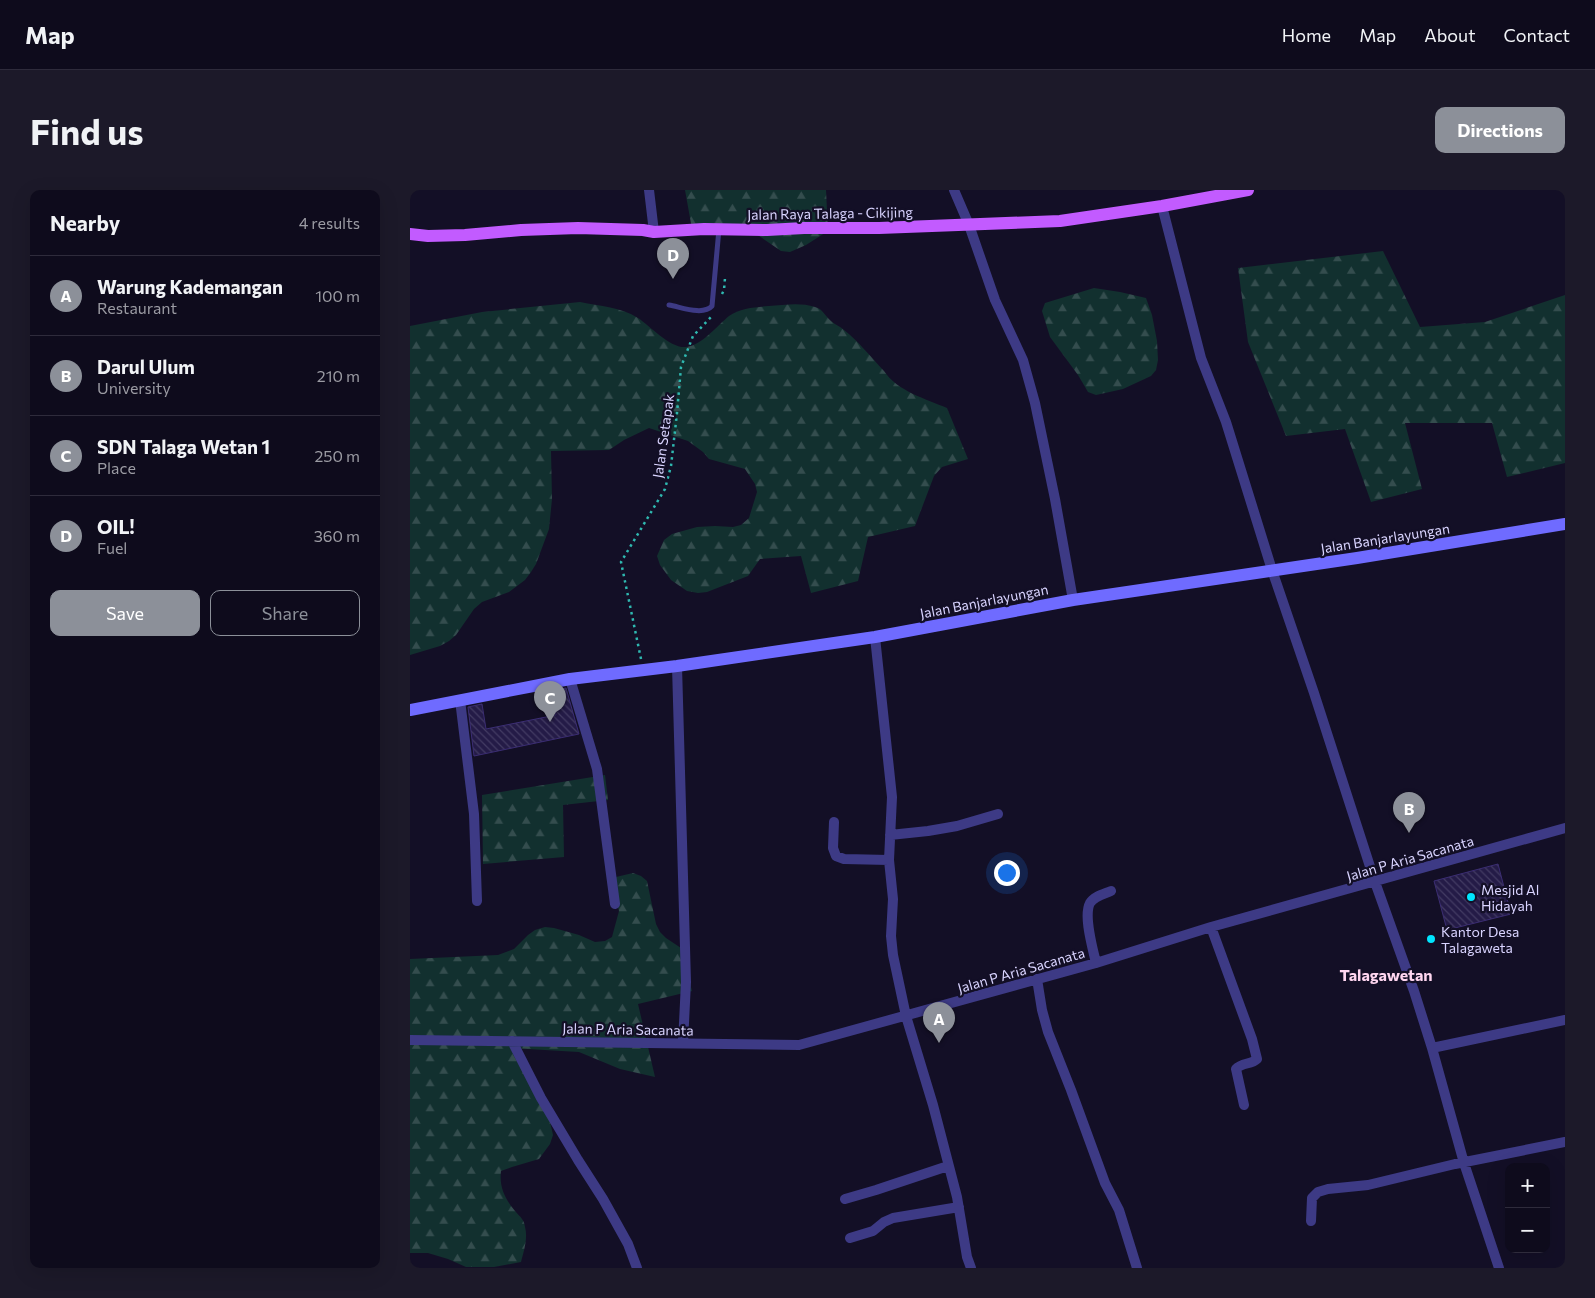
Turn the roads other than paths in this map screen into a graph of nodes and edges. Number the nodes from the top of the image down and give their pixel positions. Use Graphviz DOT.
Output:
graph roads {
  1 [pos="649,190"];
  2 [pos="954,190"];
  3 [pos="1248,190"];
  4 [pos="1162,206"];
  5 [pos="969,225"];
  6 [pos="719,229"];
  7 [pos="654,232"];
  8 [pos="410,234"];
  9 [pos="669,306"];
  10 [pos="1565,524"];
  11 [pos="1272,570"];
  12 [pos="1073,600"];
  13 [pos="876,637"];
  14 [pos="677,666"];
  15 [pos="570,679"];
  16 [pos="460,700"];
  17 [pos="410,710"];
  18 [pos="998,814"];
  19 [pos="834,822"];
  20 [pos="1565,828"];
  21 [pos="890,835"];
  22 [pos="890,860"];
  23 [pos="1375,882"];
  24 [pos="1110,891"];
  25 [pos="477,901"];
  26 [pos="614,904"];
  27 [pos="1211,927"];
  28 [pos="1096,963"];
  29 [pos="1037,979"];
  30 [pos="906,1016"];
  31 [pos="1565,1020"];
  32 [pos="410,1040"];
  33 [pos="512,1041"];
  34 [pos="683,1043"];
  35 [pos="1432,1048"];
  36 [pos="1244,1105"];
  37 [pos="1565,1142"];
  38 [pos="1464,1163"];
  39 [pos="948,1166"];
  40 [pos="845,1199"];
  41 [pos="959,1207"];
  42 [pos="1311,1221"];
  43 [pos="850,1238"];
  44 [pos="637,1268"];
  45 [pos="971,1268"];
  46 [pos="1137,1268"];
  47 [pos="1499,1268"];
  1 -- 7 [label="street"];
  2 -- 5 [label="street"];
  3 -- 4 [label="main road, Jalan Raya Talaga - Cikijing"];
  4 -- 5 [label="main road, Jalan Raya Talaga - Cikijing"];
  4 -- 11 [label="street"];
  5 -- 6 [label="main road, Jalan Raya Talaga - Cikijing"];
  5 -- 12 [label="street"];
  6 -- 7 [label="main road, Jalan Raya Talaga - Cikijing"];
  6 -- 9 [label="lane"];
  7 -- 8 [label="main road, Jalan Raya Talaga - Cikijing"];
  10 -- 11 [label="street, Jalan Banjarlayungan"];
  11 -- 12 [label="street, Jalan Banjarlayungan"];
  11 -- 23 [label="street"];
  12 -- 13 [label="street, Jalan Banjarlayungan"];
  13 -- 14 [label="street, Jalan Banjarlayungan"];
  13 -- 21 [label="street"];
  14 -- 15 [label="street, Jalan Banjarlayungan"];
  14 -- 34 [label="street"];
  15 -- 16 [label="street, Jalan Banjarlayungan"];
  15 -- 26 [label="street"];
  16 -- 17 [label="street, Jalan Banjarlayungan"];
  16 -- 25 [label="street"];
  18 -- 21 [label="street"];
  19 -- 22 [label="street"];
  20 -- 23 [label="street, Jalan P Aria Sacanata"];
  21 -- 22 [label="street"];
  22 -- 30 [label="street"];
  23 -- 27 [label="street, Jalan P Aria Sacanata"];
  23 -- 35 [label="street"];
  24 -- 28 [label="street"];
  27 -- 28 [label="street, Jalan P Aria Sacanata"];
  27 -- 36 [label="street"];
  28 -- 29 [label="street, Jalan P Aria Sacanata"];
  29 -- 30 [label="street, Jalan P Aria Sacanata"];
  29 -- 46 [label="street"];
  30 -- 34 [label="street, Jalan P Aria Sacanata"];
  30 -- 39 [label="street"];
  31 -- 35 [label="street"];
  32 -- 33 [label="street, Jalan P Aria Sacanata"];
  33 -- 34 [label="street, Jalan P Aria Sacanata"];
  33 -- 44 [label="street"];
  35 -- 38 [label="street"];
  37 -- 38 [label="street"];
  38 -- 42 [label="street"];
  38 -- 47 [label="street"];
  39 -- 40 [label="street"];
  39 -- 41 [label="street"];
  41 -- 43 [label="street"];
  41 -- 45 [label="street"];
}
